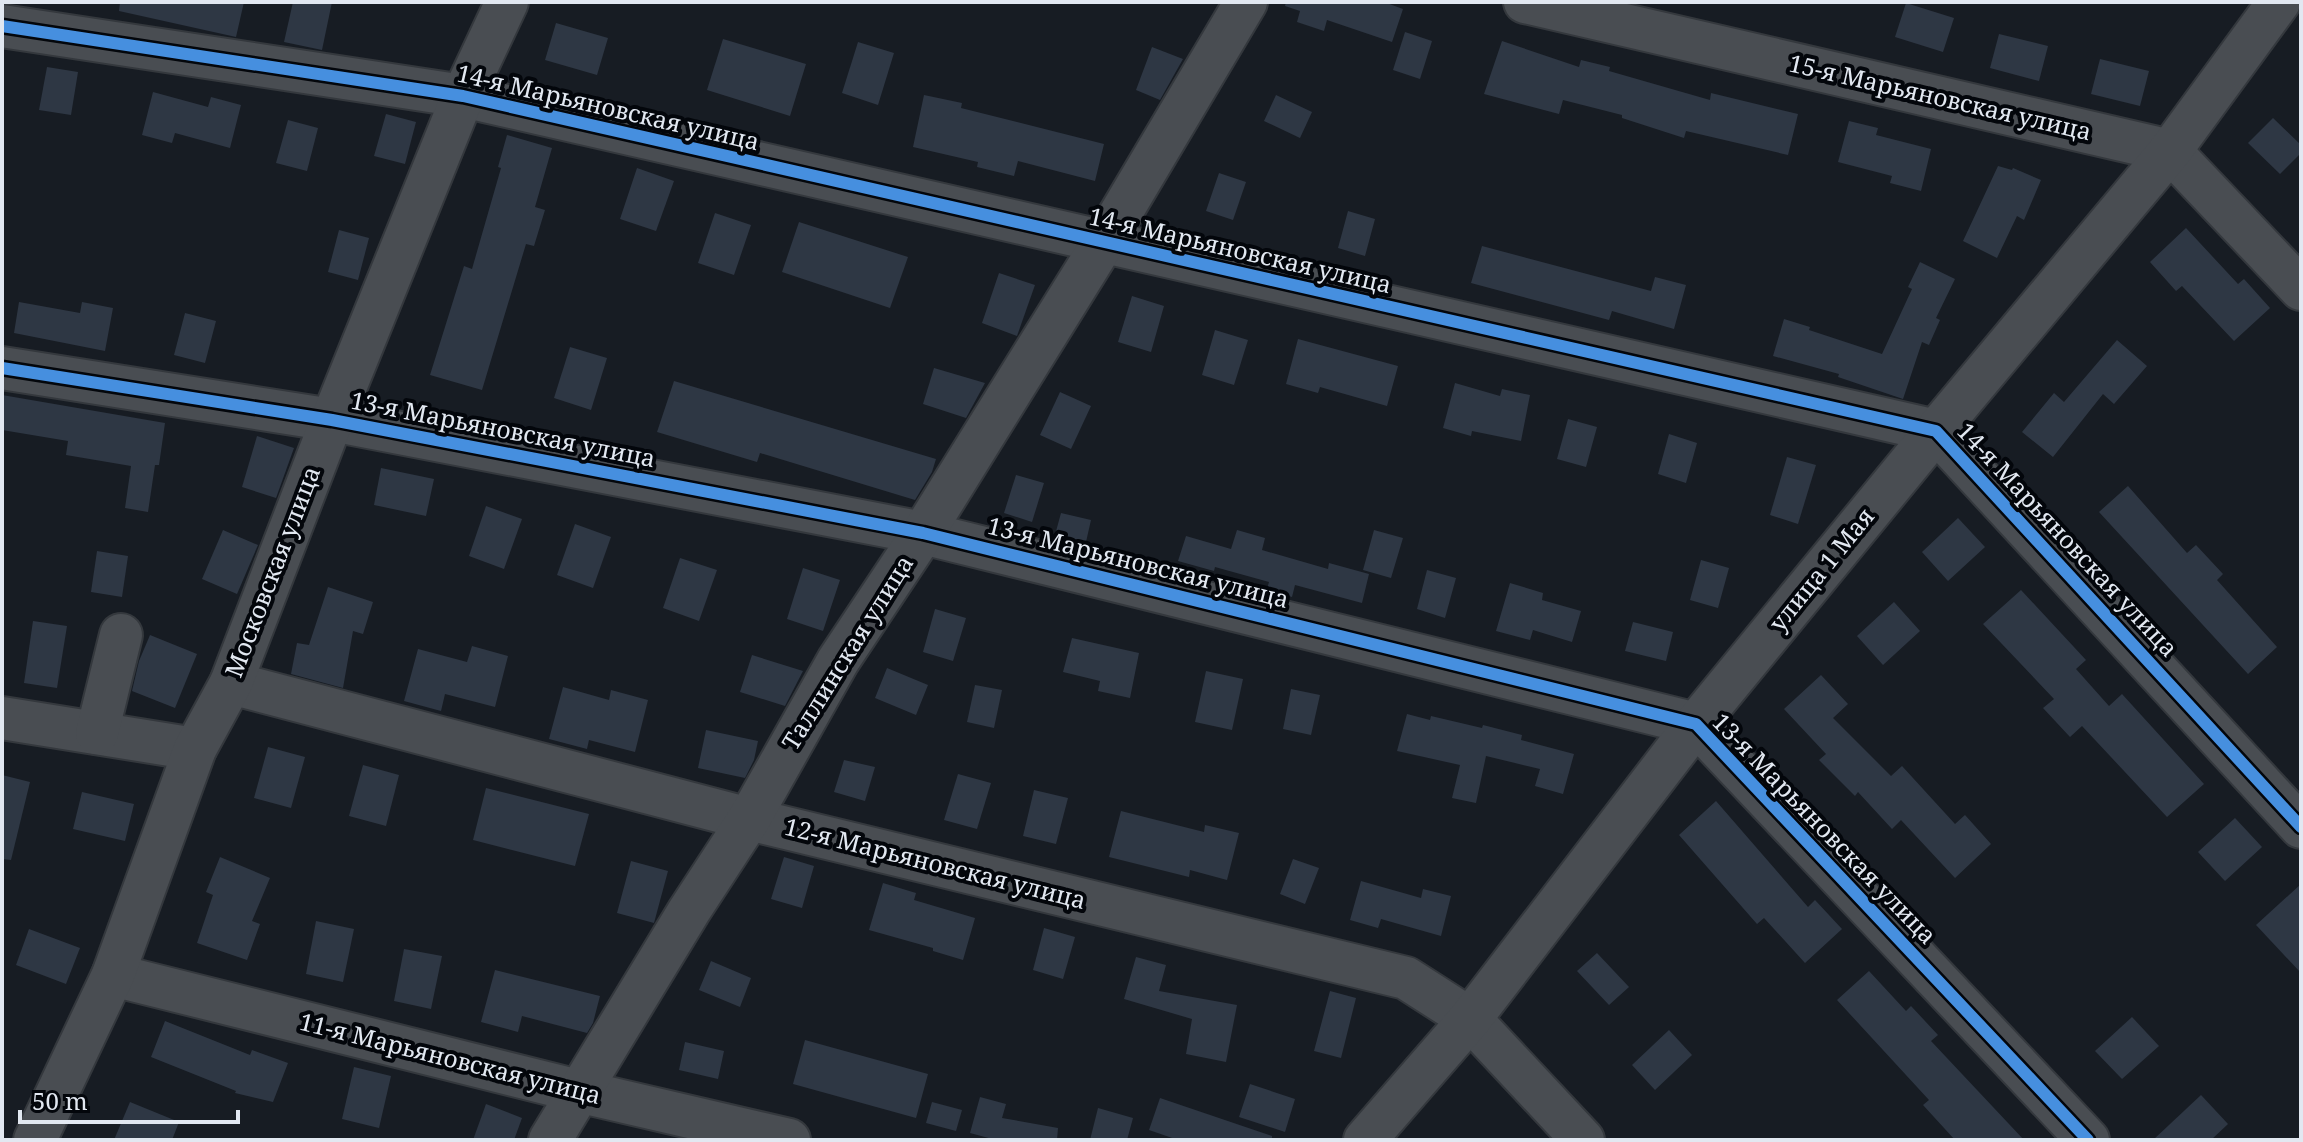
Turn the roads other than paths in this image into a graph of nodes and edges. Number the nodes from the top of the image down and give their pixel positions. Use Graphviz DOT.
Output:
graph roads {
  1 [pos="507,2"];
  2 [pos="1246,2"];
  3 [pos="1525,2"];
  4 [pos="2279,2"];
  5 [pos="2,26"];
  6 [pos="463,96"];
  7 [pos="2170,151"];
  8 [pos="1103,243"];
  9 [pos="2301,289"];
  10 [pos="2,368"];
  11 [pos="332,420"];
  12 [pos="1936,431"];
  13 [pos="923,533"];
  14 [pos="121,635"];
  15 [pos="231,683"];
  16 [pos="2,718"];
  17 [pos="1696,724"];
  18 [pos="97,733"];
  19 [pos="195,749"];
  20 [pos="749,819"];
  21 [pos="2301,827"];
  22 [pos="113,975"];
  23 [pos="1470,1019"];
  24 [pos="578,1091"];
  25 [pos="35,1140"];
  26 [pos="550,1140"];
  27 [pos="789,1140"];
  28 [pos="1365,1140"];
  29 [pos="1583,1140"];
  30 [pos="2088,1140"];
  1 -- 6 [label="street, Московская улица"];
  2 -- 8 [label="street, Таллинская улица"];
  3 -- 7 [label="street, 15-я Марьяновская улица"];
  4 -- 7 [label="street, улица 1 Мая"];
  5 -- 6 [label="street, 14-я Марьяновская улица"];
  6 -- 8 [label="street, 14-я Марьяновская улица"];
  6 -- 11 [label="street, Московская улица"];
  7 -- 9 [label="street"];
  7 -- 12 [label="street, улица 1 Мая"];
  8 -- 12 [label="street, 14-я Марьяновская улица"];
  8 -- 13 [label="street, Таллинская улица"];
  10 -- 11 [label="street, 13-я Марьяновская улица"];
  11 -- 13 [label="street, 13-я Марьяновская улица"];
  11 -- 15 [label="street, Московская улица"];
  12 -- 17 [label="street, улица 1 Мая"];
  12 -- 21 [label="street, 14-я Марьяновская улица"];
  13 -- 17 [label="street, 13-я Марьяновская улица"];
  13 -- 20 [label="street, Таллинская улица"];
  14 -- 18 [label="street"];
  15 -- 19 [label="street, Московская улица"];
  15 -- 20 [label="street, 12-я Марьяновская улица"];
  16 -- 18 [label="street"];
  17 -- 23 [label="street, улица 1 Мая"];
  17 -- 30 [label="street, 13-я Марьяновская улица"];
  18 -- 19 [label="street"];
  19 -- 22 [label="street, Московская улица"];
  20 -- 23 [label="street, 12-я Марьяновская улица"];
  20 -- 24 [label="street, Таллинская улица"];
  22 -- 24 [label="street, 11-я Марьяновская улица"];
  22 -- 25 [label="street, Московская улица"];
  23 -- 28 [label="street, улица 1 Мая"];
  23 -- 29 [label="street, 12-я Марьяновская улица"];
  24 -- 26 [label="street, Таллинская улица"];
  24 -- 27 [label="street, 11-я Марьяновская улица"];
}
